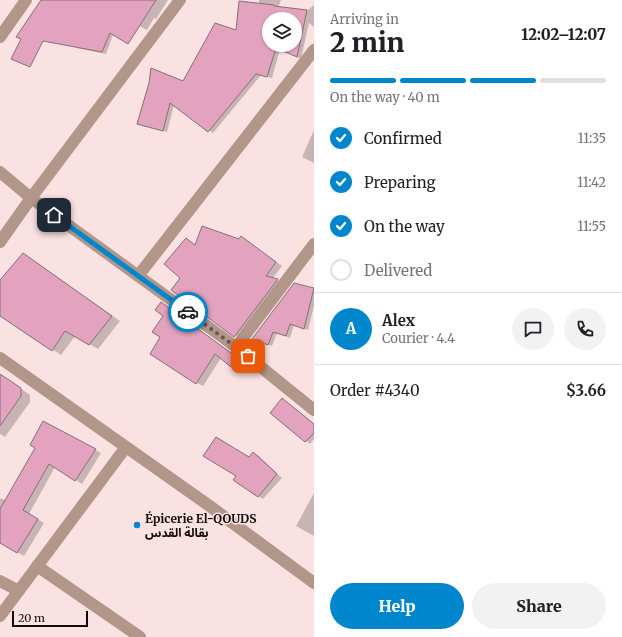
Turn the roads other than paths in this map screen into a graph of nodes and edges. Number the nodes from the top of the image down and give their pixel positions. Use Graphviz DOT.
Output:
graph roads {
  1 [pos="26,0"];
  2 [pos="180,0"];
  3 [pos="0,37"];
  4 [pos="314,50"];
  5 [pos="0,172"];
  6 [pos="30,198"];
  7 [pos="0,242"];
  8 [pos="314,244"];
  9 [pos="138,276"];
  10 [pos="236,347"];
  11 [pos="0,358"];
  12 [pos="314,410"];
  13 [pos="126,447"];
  14 [pos="37,566"];
  15 [pos="0,581"];
  16 [pos="314,583"];
  17 [pos="19,591"];
  18 [pos="0,616"];
  19 [pos="140,637"];
  1 -- 3 [label="street"];
  2 -- 6 [label="street"];
  4 -- 9 [label="street"];
  5 -- 6 [label="street"];
  6 -- 7 [label="street"];
  6 -- 9 [label="street"];
  8 -- 10 [label="street"];
  9 -- 10 [label="street"];
  10 -- 12 [label="street"];
  11 -- 13 [label="street"];
  13 -- 14 [label="street"];
  13 -- 16 [label="street"];
  14 -- 17 [label="street"];
  14 -- 19 [label="street"];
  15 -- 17 [label="street"];
  17 -- 18 [label="street"];
}
